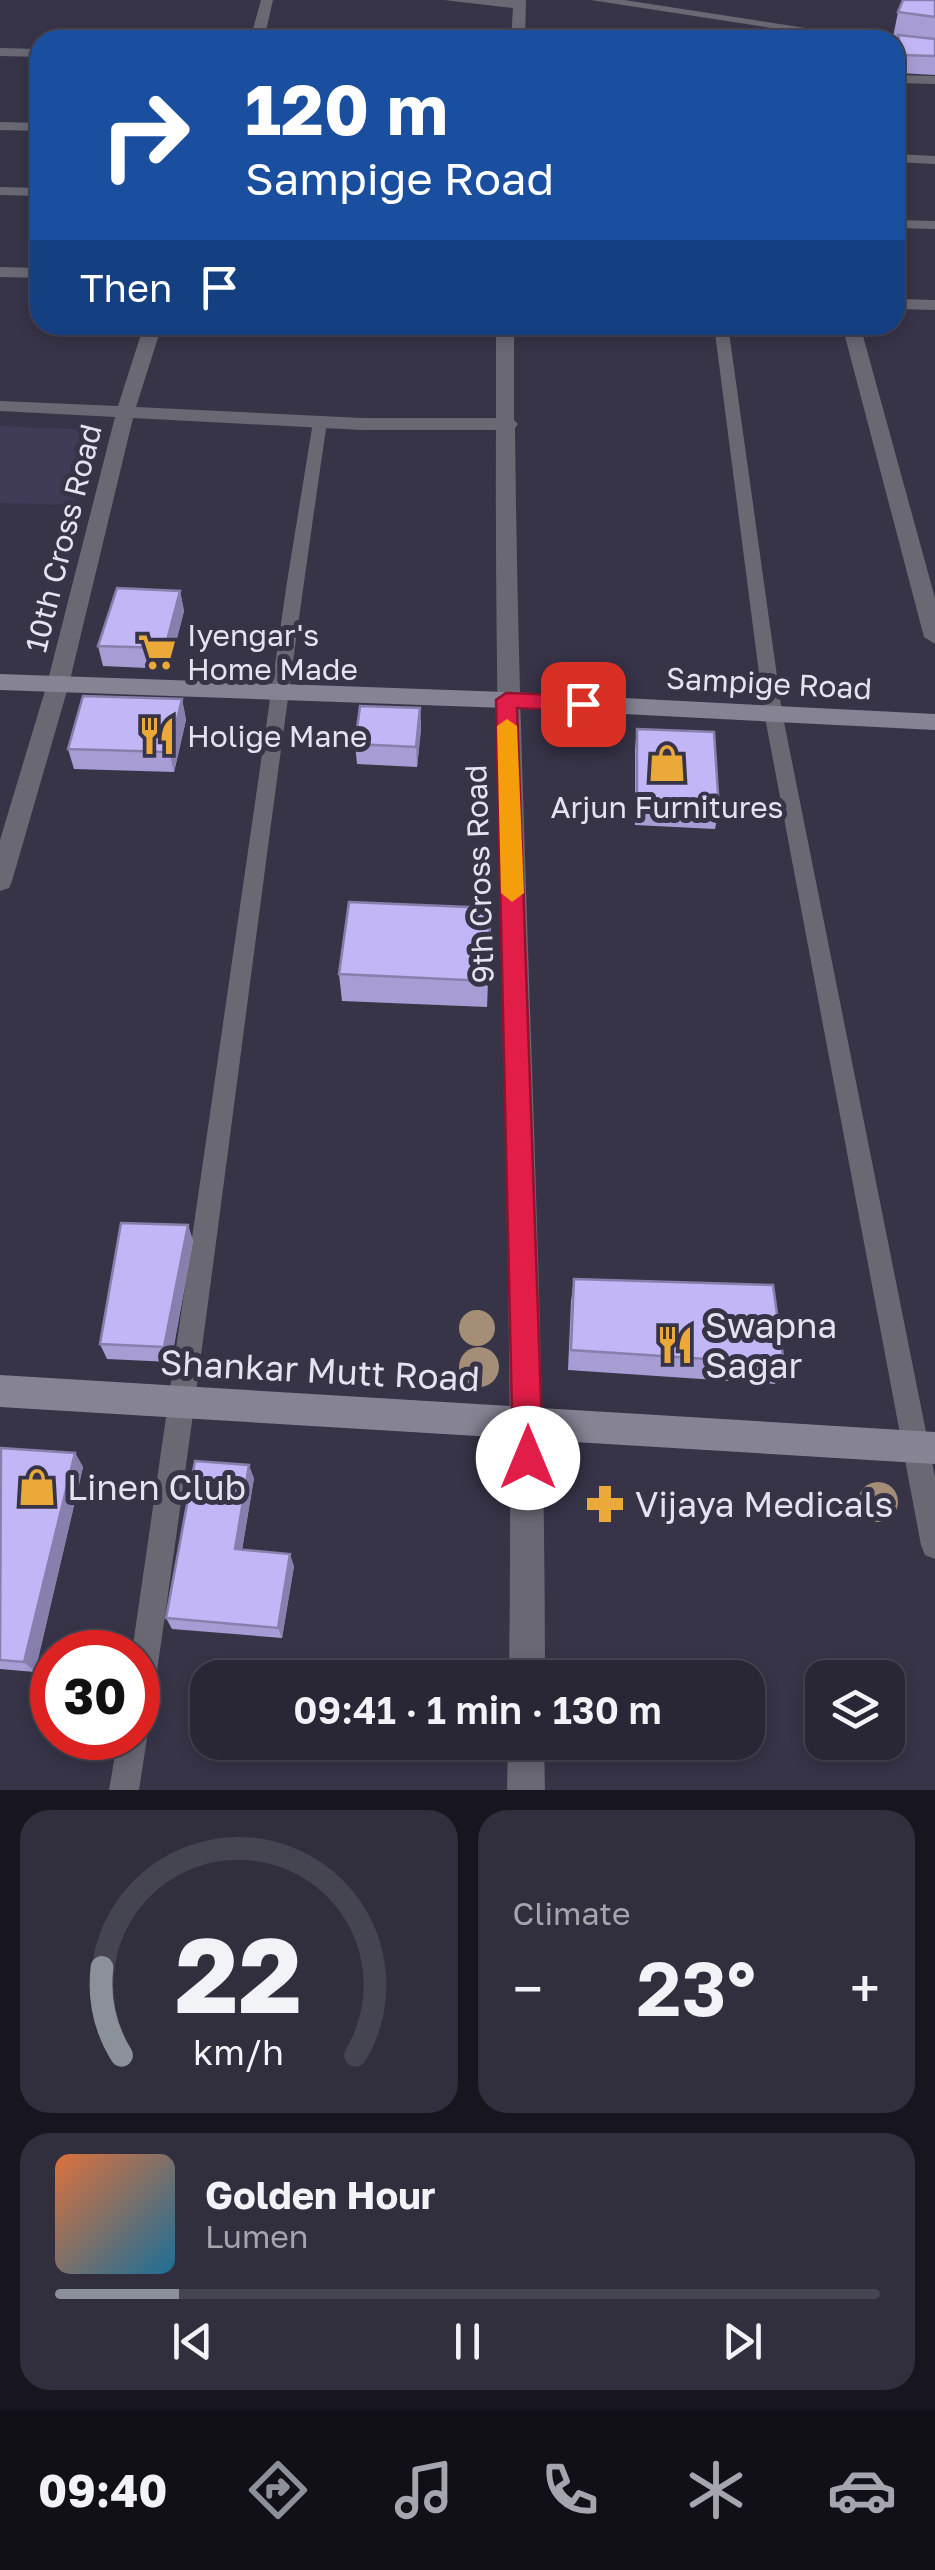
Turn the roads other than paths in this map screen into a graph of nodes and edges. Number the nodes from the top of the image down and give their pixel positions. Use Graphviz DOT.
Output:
graph roads {
  1 [pos="267,0"];
  2 [pos="450,0"];
  3 [pos="596,0"];
  4 [pos="519,2"];
  5 [pos="260,30"];
  6 [pos="518,30"];
  7 [pos="806,30"];
  8 [pos="0,52"];
  9 [pos="30,53"];
  10 [pos="905,79"];
  11 [pos="935,80"];
  12 [pos="0,126"];
  13 [pos="30,127"];
  14 [pos="905,158"];
  15 [pos="935,160"];
  16 [pos="0,190"];
  17 [pos="30,192"];
  18 [pos="905,224"];
  19 [pos="935,225"];
  20 [pos="0,272"];
  21 [pos="30,273"];
  22 [pos="905,304"];
  23 [pos="935,305"];
  24 [pos="151,335"];
  25 [pos="505,335"];
  26 [pos="722,335"];
  27 [pos="854,335"];
  28 [pos="0,406"];
  29 [pos="126,412"];
  30 [pos="320,422"];
  31 [pos="509,424"];
  32 [pos="935,638"];
  33 [pos="0,682"];
  34 [pos="58,684"];
  35 [pos="277,692"];
  36 [pos="506,700"];
  37 [pos="774,712"];
  38 [pos="935,722"];
  39 [pos="0,881"];
  40 [pos="0,1391"];
  41 [pos="186,1403"];
  42 [pos="528,1421"];
  43 [pos="926,1447"];
  44 [pos="935,1545"];
  45 [pos="150,1630"];
  46 [pos="527,1660"];
  47 [pos="129,1760"];
  48 [pos="526,1760"];
  49 [pos="124,1790"];
  50 [pos="526,1790"];
  1 -- 5 [label="street"];
  2 -- 4 [label="street"];
  3 -- 7 [label="street"];
  4 -- 6 [label="street"];
  8 -- 9 [label="street"];
  10 -- 11 [label="street"];
  12 -- 13 [label="street"];
  14 -- 15 [label="street"];
  16 -- 17 [label="lane"];
  18 -- 19 [label="lane"];
  20 -- 21 [label="street"];
  22 -- 23 [label="street"];
  24 -- 29 [label="street, 10th Cross Road"];
  25 -- 31 [label="street, 9th Cross Road"];
  26 -- 37 [label="lane"];
  27 -- 32 [label="street"];
  28 -- 29 [label="street"];
  29 -- 30 [label="street"];
  29 -- 34 [label="street, 10th Cross Road"];
  30 -- 31 [label="street"];
  30 -- 35 [label="lane"];
  31 -- 36 [label="street, 9th Cross Road"];
  33 -- 34 [label="street, Sampige Road"];
  34 -- 35 [label="street, Sampige Road"];
  34 -- 39 [label="street, 10th Cross Road"];
  35 -- 36 [label="street, Sampige Road"];
  35 -- 41 [label="lane"];
  36 -- 37 [label="street, Sampige Road"];
  36 -- 42 [label="street, 9th Cross Road"];
  37 -- 38 [label="street, Sampige Road"];
  37 -- 43 [label="lane"];
  40 -- 41 [label="street, Shankar Mutt Road"];
  41 -- 42 [label="street, Shankar Mutt Road"];
  41 -- 45 [label="lane"];
  42 -- 43 [label="street, Shankar Mutt Road"];
  42 -- 46 [label="street, 9th Cross Road"];
  43 -- 44 [label="lane"];
  47 -- 49 [label="lane"];
  48 -- 50 [label="street"];
}
